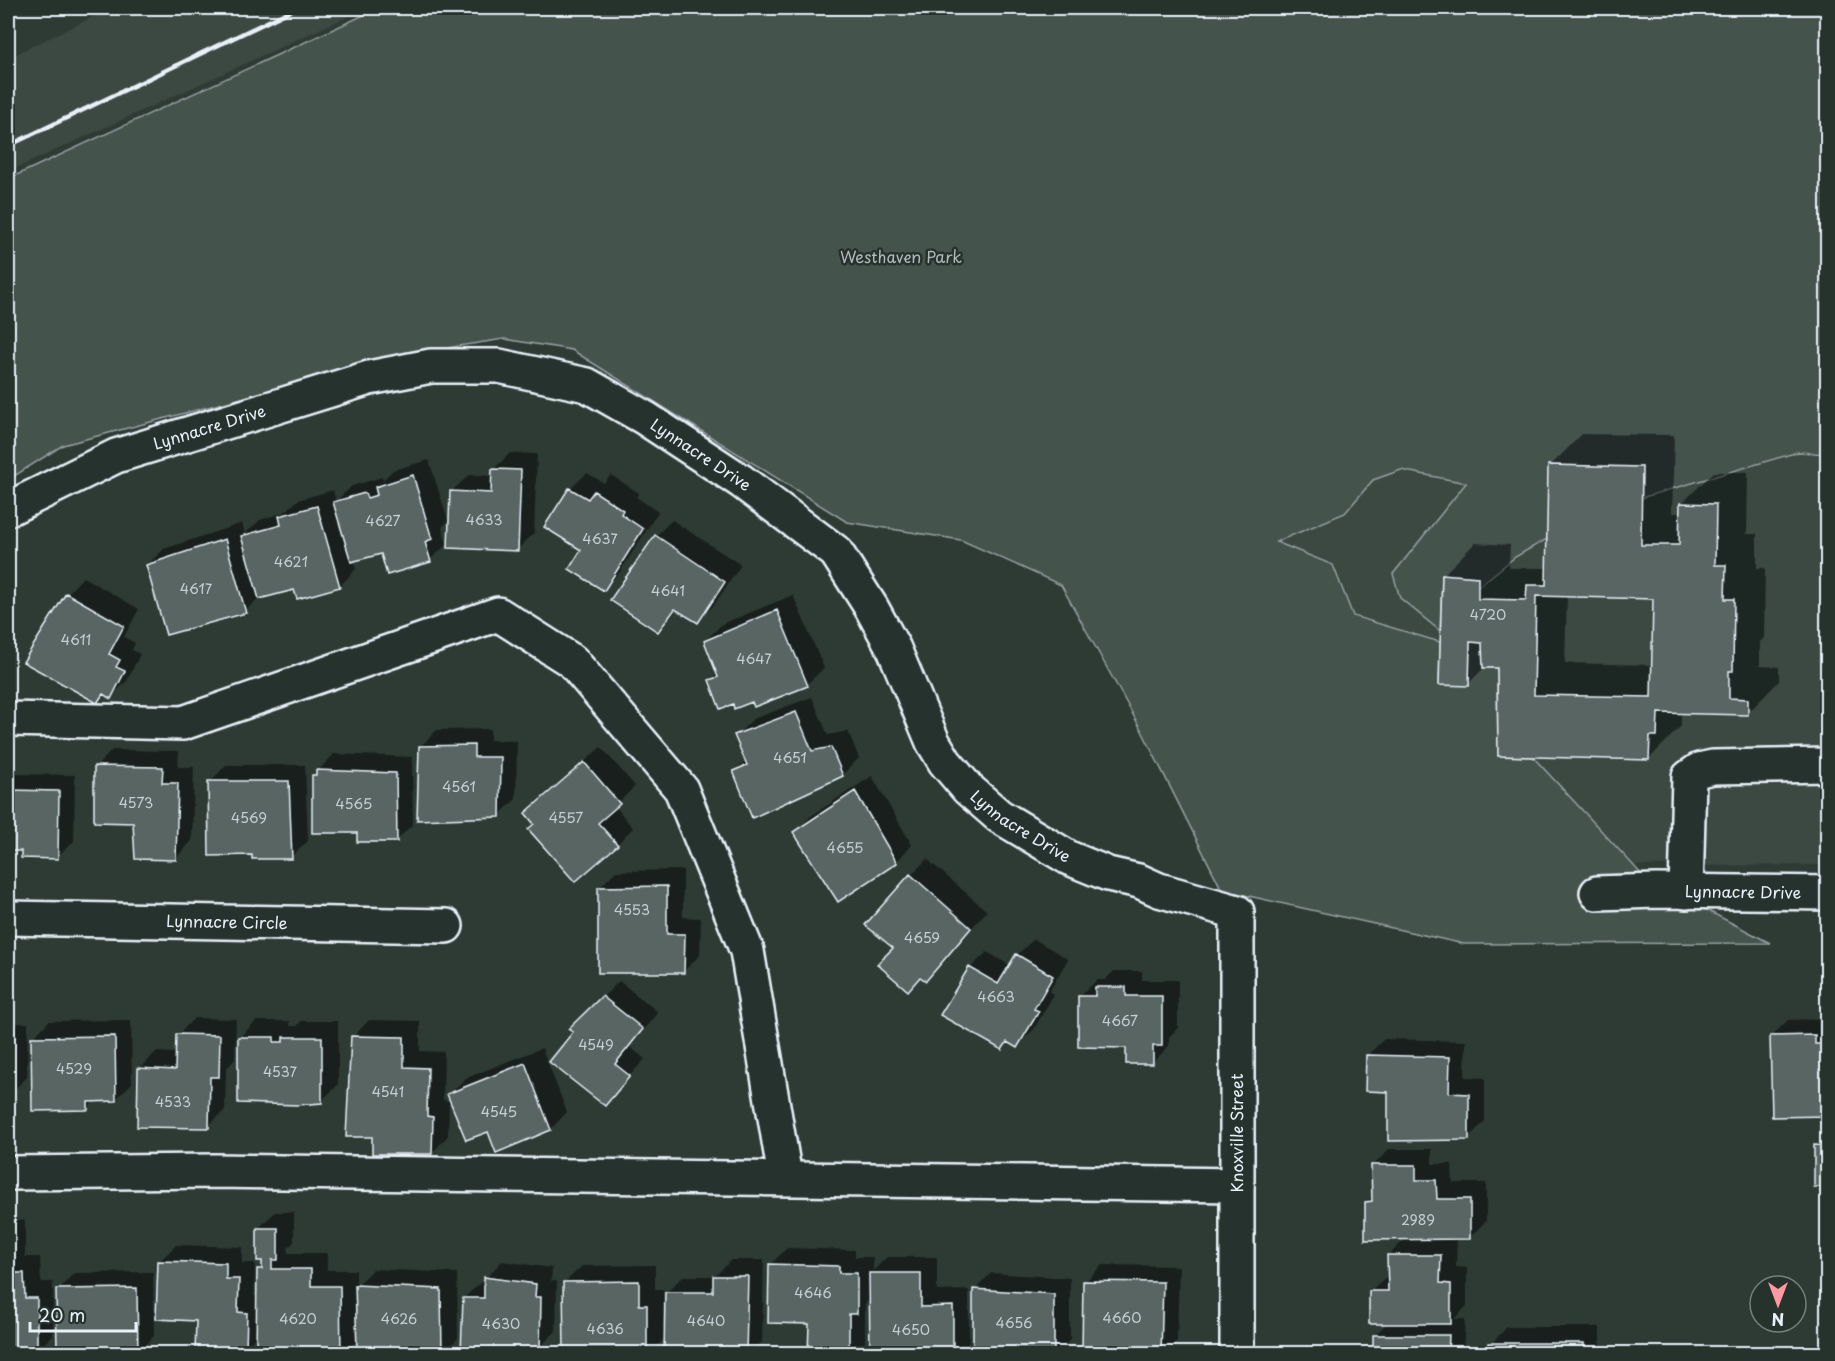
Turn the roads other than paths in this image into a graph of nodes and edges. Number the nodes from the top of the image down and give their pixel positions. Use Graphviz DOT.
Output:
graph roads {
  1 [pos="8,509"];
  2 [pos="8,719"];
  3 [pos="1827,765"];
  4 [pos="1671,891"];
  5 [pos="1597,893"];
  6 [pos="1827,893"];
  7 [pos="1237,912"];
  8 [pos="8,918"];
  9 [pos="446,926"];
  10 [pos="8,1173"];
  11 [pos="785,1177"];
  12 [pos="1237,1185"];
  13 [pos="1237,1353"];
  1 -- 7 [label="street, Lynnacre Drive"];
  2 -- 11 [label="street"];
  3 -- 4 [label="street"];
  4 -- 5 [label="street"];
  4 -- 6 [label="street, Lynnacre Drive"];
  7 -- 12 [label="street, Knoxville Street"];
  8 -- 9 [label="street, Lynnacre Circle"];
  10 -- 11 [label="street"];
  11 -- 12 [label="street"];
  12 -- 13 [label="street, Knoxville Street"];
}
